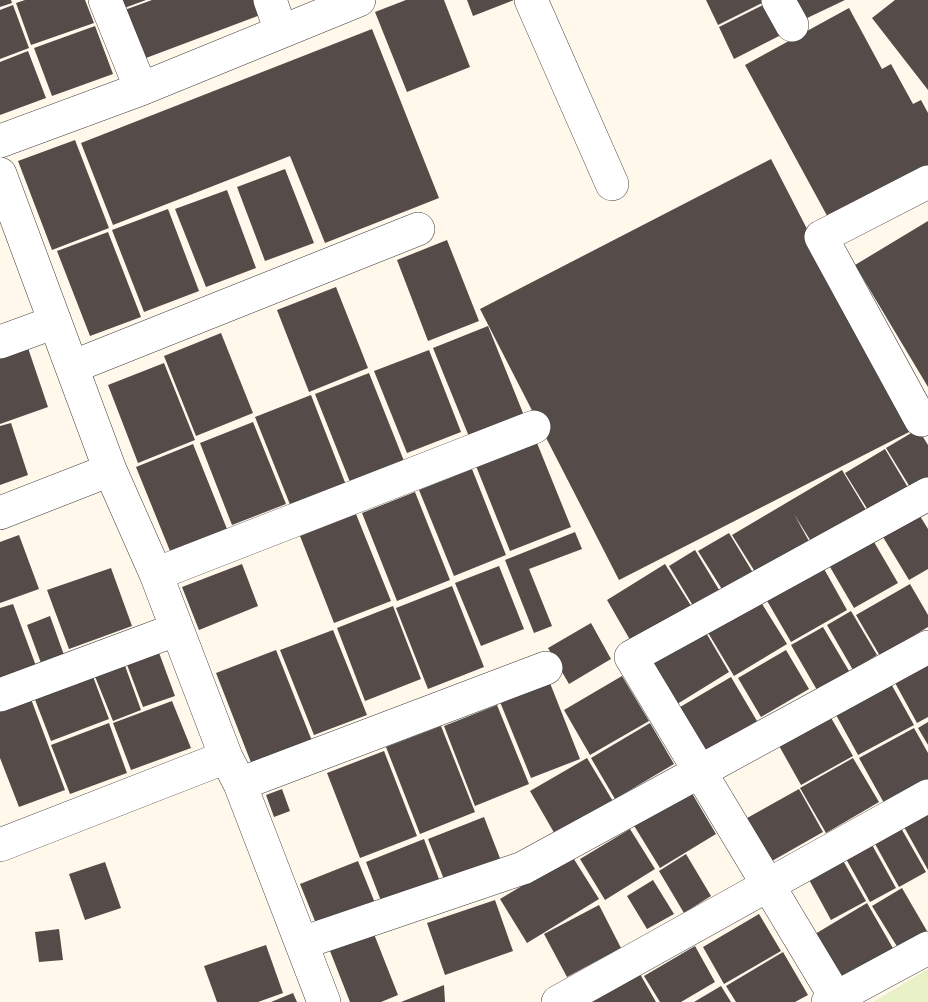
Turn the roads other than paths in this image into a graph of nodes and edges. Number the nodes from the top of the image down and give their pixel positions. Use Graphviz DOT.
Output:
graph roads {
  1 [pos="105,0"];
  2 [pos="270,0"];
  3 [pos="359,0"];
  4 [pos="531,0"];
  5 [pos="281,31"];
  6 [pos="141,89"];
  7 [pos="0,141"];
  8 [pos="0,174"];
  9 [pos="928,182"];
  10 [pos="612,184"];
  11 [pos="417,230"];
  12 [pos="55,322"];
  13 [pos="0,342"];
  14 [pos="72,367"];
  15 [pos="921,420"];
  16 [pos="534,428"];
  17 [pos="110,470"];
  18 [pos="928,495"];
  19 [pos="0,513"];
  20 [pos="156,574"];
  21 [pos="176,630"];
  22 [pos="928,647"];
  23 [pos="546,668"];
  24 [pos="0,695"];
  25 [pos="233,771"];
  26 [pos="699,773"];
  27 [pos="928,796"];
  28 [pos="0,844"];
  29 [pos="767,886"];
  30 [pos="302,943"];
  31 [pos="928,948"];
  32 [pos="832,1000"];
  33 [pos="324,1002"];
  34 [pos="558,1002"];
  1 -- 6 [label="street"];
  2 -- 5 [label="street"];
  3 -- 5 [label="street"];
  4 -- 10 [label="street"];
  5 -- 6 [label="street"];
  6 -- 7 [label="street"];
  8 -- 12 [label="street"];
  9 -- 15 [label="street"];
  11 -- 14 [label="street"];
  12 -- 13 [label="street"];
  12 -- 14 [label="street"];
  14 -- 17 [label="street"];
  16 -- 20 [label="street"];
  17 -- 19 [label="street"];
  17 -- 20 [label="street"];
  18 -- 26 [label="street"];
  20 -- 21 [label="street"];
  21 -- 24 [label="street"];
  21 -- 25 [label="street"];
  22 -- 26 [label="street"];
  23 -- 25 [label="street"];
  25 -- 28 [label="street"];
  25 -- 30 [label="street"];
  26 -- 29 [label="street"];
  26 -- 30 [label="street"];
  27 -- 29 [label="street"];
  29 -- 32 [label="street"];
  29 -- 34 [label="street"];
  30 -- 33 [label="street"];
  31 -- 32 [label="street"];
}
